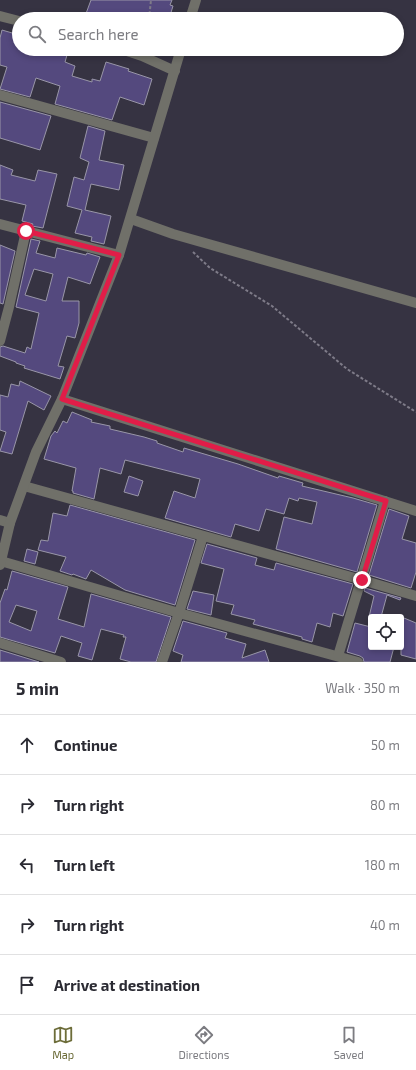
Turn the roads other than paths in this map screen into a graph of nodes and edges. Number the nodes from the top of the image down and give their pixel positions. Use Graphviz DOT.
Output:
graph roads {
  1 [pos="196,0"];
  2 [pos="192,12"];
  3 [pos="0,16"];
  4 [pos="12,19"];
  5 [pos="142,56"];
  6 [pos="179,56"];
  7 [pos="175,71"];
  8 [pos="0,95"];
  9 [pos="154,138"];
  10 [pos="131,219"];
  11 [pos="0,224"];
  12 [pos="26,231"];
  13 [pos="119,255"];
  14 [pos="416,303"];
  15 [pos="0,341"];
  16 [pos="62,399"];
  17 [pos="24,486"];
  18 [pos="386,501"];
  19 [pos="416,510"];
  20 [pos="0,520"];
  21 [pos="10,523"];
  22 [pos="203,536"];
  23 [pos="1,563"];
  24 [pos="362,580"];
  25 [pos="416,596"];
  26 [pos="180,613"];
  27 [pos="0,643"];
  28 [pos="338,656"];
  29 [pos="61,662"];
  30 [pos="162,662"];
  31 [pos="358,662"];
  1 -- 2 [label="street"];
  3 -- 4 [label="street"];
  5 -- 7 [label="street"];
  6 -- 7 [label="street"];
  7 -- 9 [label="street"];
  8 -- 9 [label="street"];
  9 -- 10 [label="street"];
  10 -- 13 [label="street"];
  10 -- 14 [label="street"];
  11 -- 12 [label="street"];
  12 -- 13 [label="street"];
  12 -- 15 [label="street"];
  13 -- 16 [label="street"];
  16 -- 17 [label="street"];
  16 -- 18 [label="street"];
  17 -- 21 [label="street"];
  17 -- 22 [label="street"];
  18 -- 19 [label="street"];
  18 -- 24 [label="street"];
  20 -- 21 [label="street"];
  21 -- 23 [label="street"];
  22 -- 24 [label="street"];
  22 -- 26 [label="street"];
  23 -- 26 [label="street"];
  24 -- 25 [label="street"];
  24 -- 28 [label="street"];
  26 -- 28 [label="street"];
  26 -- 30 [label="street"];
  27 -- 29 [label="street"];
  28 -- 31 [label="street"];
}
